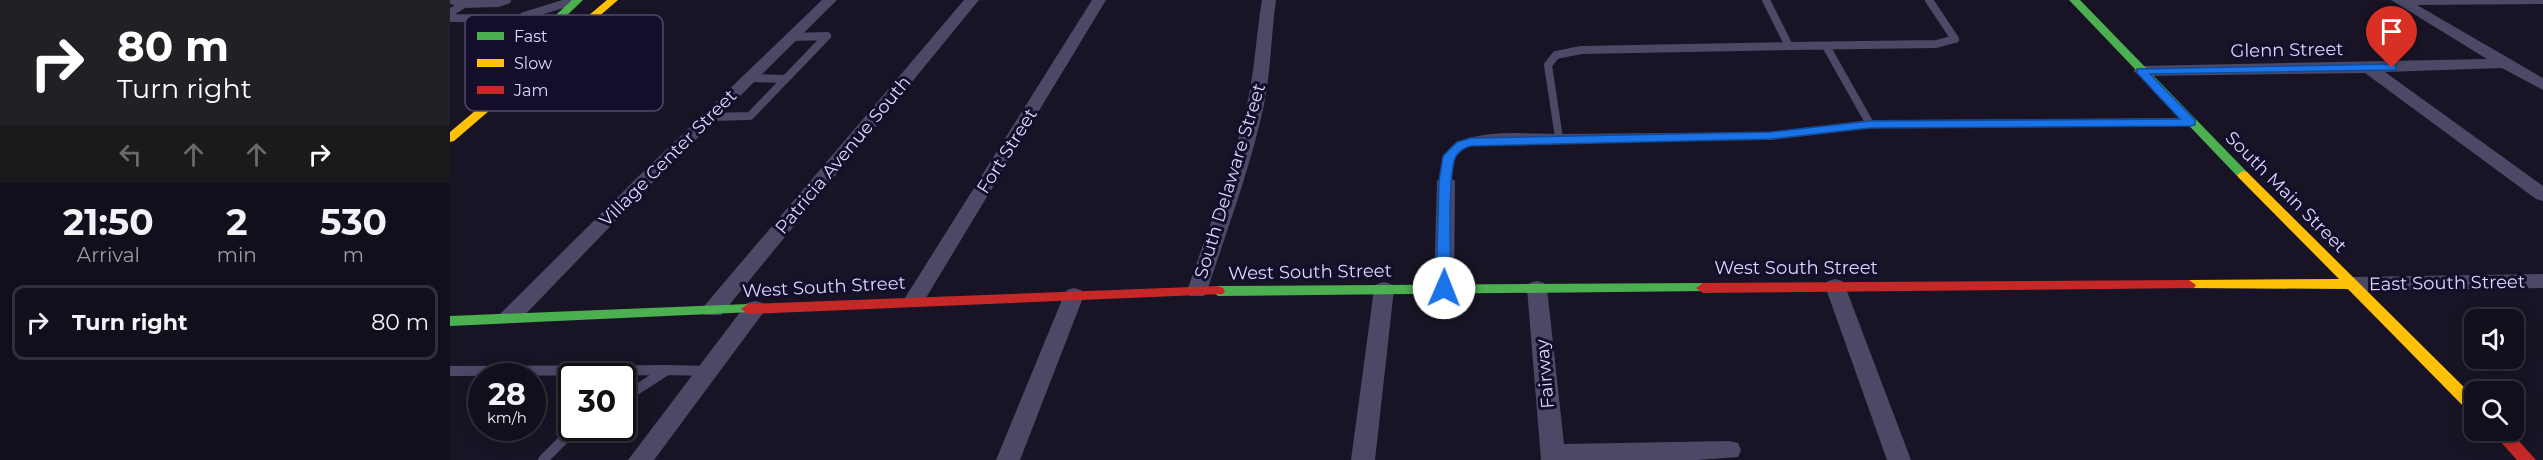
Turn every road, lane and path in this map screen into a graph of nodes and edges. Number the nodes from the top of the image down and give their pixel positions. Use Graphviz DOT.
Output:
graph roads {
  1 [pos="452,0"];
  2 [pos="507,0"];
  3 [pos="577,0"];
  4 [pos="613,0"];
  5 [pos="830,0"];
  6 [pos="972,0"];
  7 [pos="1100,0"];
  8 [pos="1269,0"];
  9 [pos="1766,0"];
  10 [pos="1929,0"];
  11 [pos="2074,0"];
  12 [pos="2536,0"];
  13 [pos="2399,1"];
  14 [pos="467,2"];
  15 [pos="2543,2"];
  16 [pos="450,13"];
  17 [pos="528,15"];
  18 [pos="561,15"];
  19 [pos="595,15"];
  20 [pos="792,36"];
  21 [pos="1789,46"];
  22 [pos="1826,46"];
  23 [pos="2506,63"];
  24 [pos="2369,68"];
  25 [pos="2141,71"];
  26 [pos="749,78"];
  27 [pos="785,79"];
  28 [pos="2543,85"];
  29 [pos="482,111"];
  30 [pos="709,117"];
  31 [pos="2190,122"];
  32 [pos="1870,124"];
  33 [pos="450,138"];
  34 [pos="1559,138"];
  35 [pos="1446,181"];
  36 [pos="2543,195"];
  37 [pos="2543,281"];
  38 [pos="2352,284"];
  39 [pos="1835,286"];
  40 [pos="1444,288"];
  41 [pos="1536,288"];
  42 [pos="1383,289"];
  43 [pos="1197,291"];
  44 [pos="1074,295"];
  45 [pos="914,301"];
  46 [pos="755,308"];
  47 [pos="713,310"];
  48 [pos="509,318"];
  49 [pos="452,322"];
  50 [pos="666,370"];
  51 [pos="450,371"];
  52 [pos="707,371"];
  53 [pos="636,390"];
  54 [pos="2464,397"];
  55 [pos="561,441"];
  56 [pos="2509,441"];
  57 [pos="1729,450"];
  58 [pos="1553,457"];
  59 [pos="543,460"];
  60 [pos="640,460"];
  61 [pos="1008,460"];
  62 [pos="1363,460"];
  63 [pos="1899,460"];
  64 [pos="2527,460"];
  1 -- 14 [label="lane"];
  2 -- 14 [label="lane"];
  3 -- 17 [label="lane"];
  3 -- 18 [label="street"];
  4 -- 19 [label="street"];
  5 -- 20 [label="street, Village Center Street"];
  6 -- 47 [label="street, Patricia Avenue South"];
  7 -- 45 [label="street, Fort Street"];
  8 -- 43 [label="street, South Delaware Street"];
  9 -- 21 [label="lane"];
  10 -- 22 [label="lane"];
  11 -- 25 [label="street, South Main Street"];
  12 -- 13 [label="street"];
  12 -- 15 [label="street"];
  13 -- 23 [label="street"];
  14 -- 16 [label="lane"];
  20 -- 26 [label="street, Village Center Street"];
  20 -- 27 [label="lane"];
  21 -- 22 [label="lane"];
  21 -- 34 [label="lane"];
  22 -- 32 [label="lane"];
  23 -- 24 [label="street, Glenn Street"];
  23 -- 28 [label="street"];
  24 -- 25 [label="street, Glenn Street"];
  24 -- 36 [label="street"];
  25 -- 31 [label="street, South Main Street"];
  26 -- 27 [label="lane"];
  26 -- 30 [label="street, Village Center Street"];
  27 -- 30 [label="lane"];
  29 -- 33 [label="street"];
  30 -- 48 [label="street, Village Center Street"];
  31 -- 32 [label="lane"];
  31 -- 38 [label="street, South Main Street"];
  32 -- 34 [label="lane"];
  34 -- 35 [label="lane"];
  35 -- 40 [label="street"];
  37 -- 38 [label="street, East South Street"];
  38 -- 39 [label="street, West South Street"];
  38 -- 54 [label="street, South Main Street"];
  39 -- 41 [label="street, West South Street"];
  39 -- 63 [label="street"];
  40 -- 41 [label="street, West South Street"];
  40 -- 42 [label="street, West South Street"];
  41 -- 58 [label="street, Fairway"];
  42 -- 43 [label="street, West South Street"];
  42 -- 62 [label="street"];
  43 -- 44 [label="street, West South Street"];
  44 -- 45 [label="street, West South Street"];
  44 -- 61 [label="street"];
  45 -- 46 [label="street, West South Street"];
  46 -- 47 [label="street, West South Street"];
  46 -- 52 [label="street"];
  47 -- 48 [label="street, West South Street"];
  48 -- 49 [label="street, West South Street"];
  50 -- 51 [label="lane"];
  50 -- 52 [label="lane"];
  50 -- 53 [label="lane"];
  52 -- 60 [label="street"];
  55 -- 59 [label="lane"];
  56 -- 64 [label="street"];
  57 -- 58 [label="street"];
}
